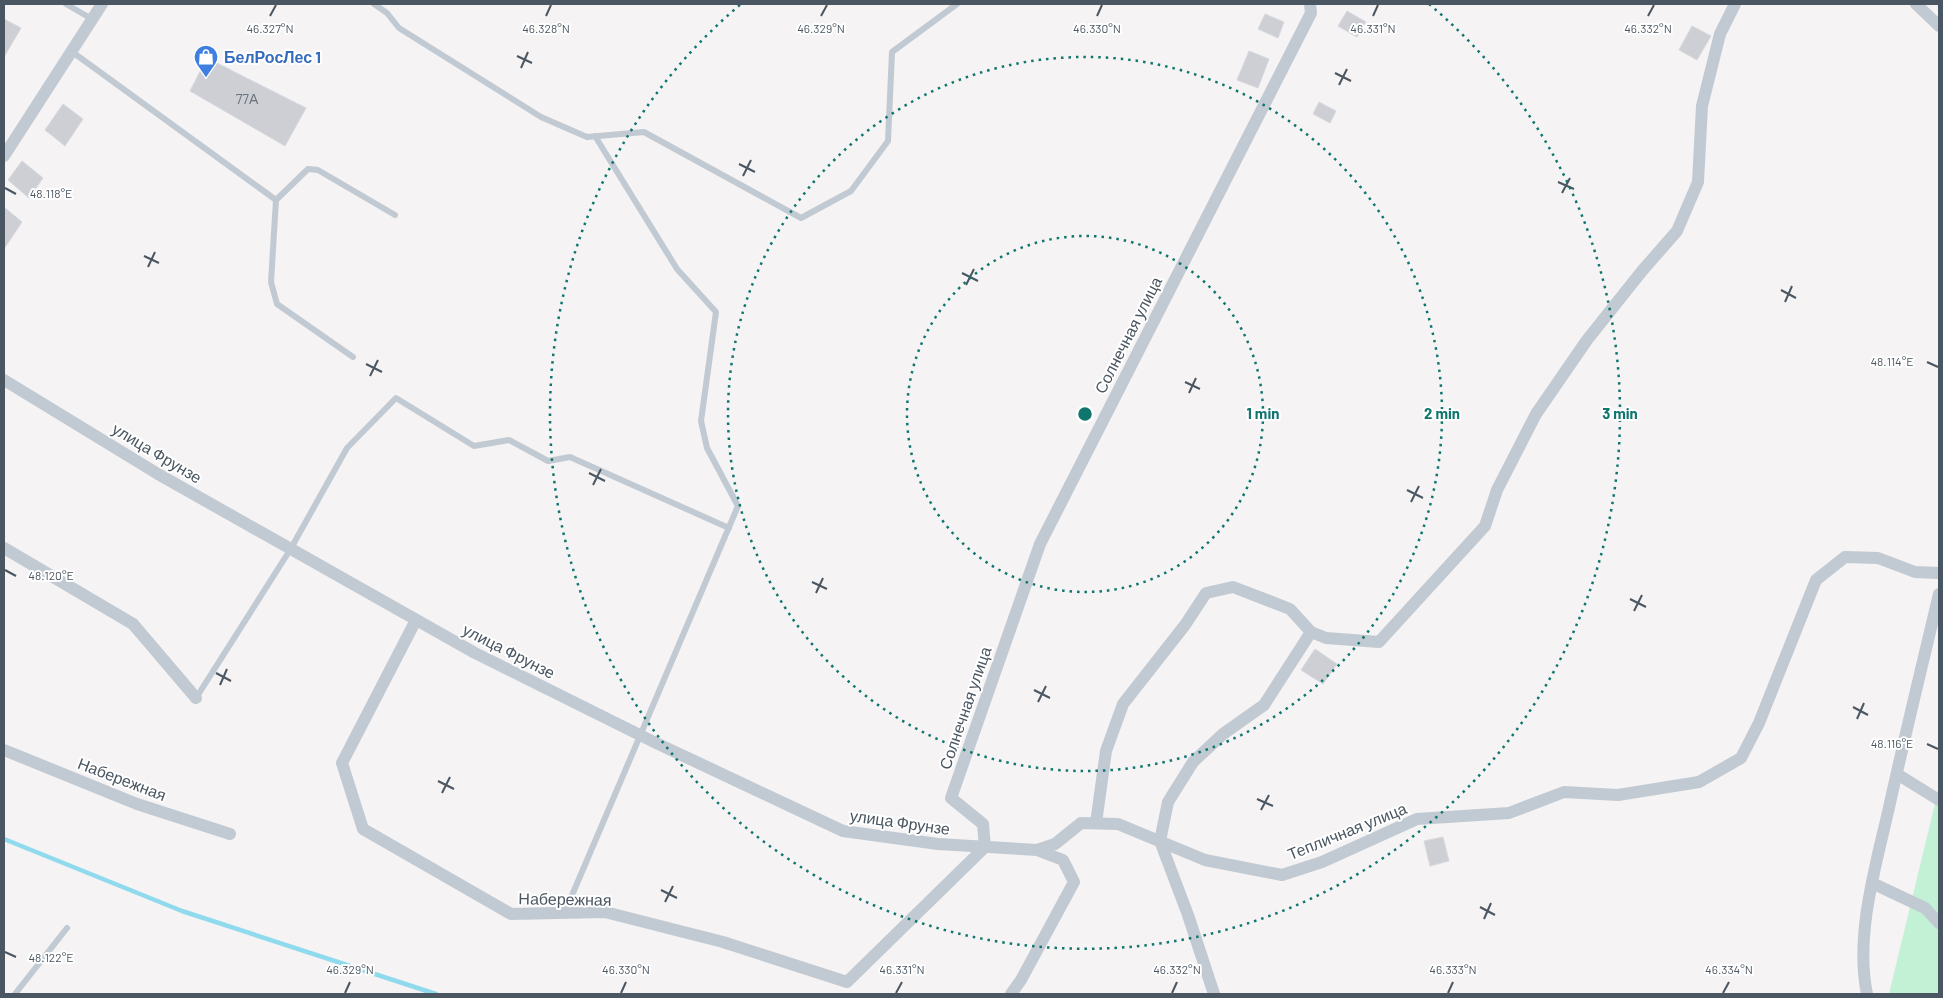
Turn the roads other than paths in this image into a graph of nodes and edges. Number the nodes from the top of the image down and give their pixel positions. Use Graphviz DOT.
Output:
graph roads {
  1 [pos="66,4"];
  2 [pos="102,4"];
  3 [pos="374,4"];
  4 [pos="957,4"];
  5 [pos="1310,4"];
  6 [pos="1735,4"];
  7 [pos="1916,4"];
  8 [pos="92,19"];
  9 [pos="1939,26"];
  10 [pos="71,52"];
  11 [pos="596,136"];
  12 [pos="4,156"];
  13 [pos="276,200"];
  14 [pos="395,215"];
  15 [pos="353,357"];
  16 [pos="4,380"];
  17 [pos="729,528"];
  18 [pos="4,548"];
  19 [pos="290,550"];
  20 [pos="1939,573"];
  21 [pos="1938,603"];
  22 [pos="416,620"];
  23 [pos="1312,632"];
  24 [pos="196,698"];
  25 [pos="641,736"];
  26 [pos="4,750"];
  27 [pos="1896,774"];
  28 [pos="1939,800"];
  29 [pos="1096,823"];
  30 [pos="230,834"];
  31 [pos="1160,841"];
  32 [pos="985,847"];
  33 [pos="1036,850"];
  34 [pos="1872,883"];
  35 [pos="564,914"];
  36 [pos="1939,923"];
  37 [pos="67,928"];
  38 [pos="15,994"];
  39 [pos="1011,994"];
  40 [pos="1214,994"];
  41 [pos="1867,994"];
  1 -- 8 [label="lane"];
  2 -- 8 [label="street"];
  3 -- 11 [label="lane"];
  4 -- 11 [label="lane"];
  5 -- 32 [label="street, Солнечная улица"];
  6 -- 23 [label="street"];
  7 -- 9 [label="street"];
  8 -- 10 [label="street"];
  10 -- 12 [label="street"];
  10 -- 13 [label="lane"];
  11 -- 17 [label="lane"];
  13 -- 14 [label="lane"];
  13 -- 15 [label="lane"];
  16 -- 19 [label="street, улица Фрунзе"];
  17 -- 19 [label="lane"];
  17 -- 25 [label="lane"];
  18 -- 24 [label="street"];
  19 -- 22 [label="street, улица Фрунзе"];
  19 -- 24 [label="lane"];
  20 -- 31 [label="street, Тепличная улица"];
  21 -- 27 [label="street"];
  22 -- 25 [label="street, улица Фрунзе"];
  22 -- 35 [label="street, Набережная"];
  23 -- 29 [label="street"];
  23 -- 31 [label="street"];
  25 -- 32 [label="street, улица Фрунзе"];
  25 -- 35 [label="lane"];
  26 -- 30 [label="street, Набережная"];
  27 -- 28 [label="street"];
  27 -- 34 [label="street"];
  29 -- 31 [label="street, Тепличная улица"];
  29 -- 33 [label="street, Тепличная улица"];
  31 -- 40 [label="street"];
  32 -- 33 [label="street, улица Фрунзе"];
  32 -- 35 [label="street, Набережная"];
  33 -- 39 [label="street"];
  34 -- 36 [label="street"];
  34 -- 41 [label="street"];
  37 -- 38 [label="lane"];
}
